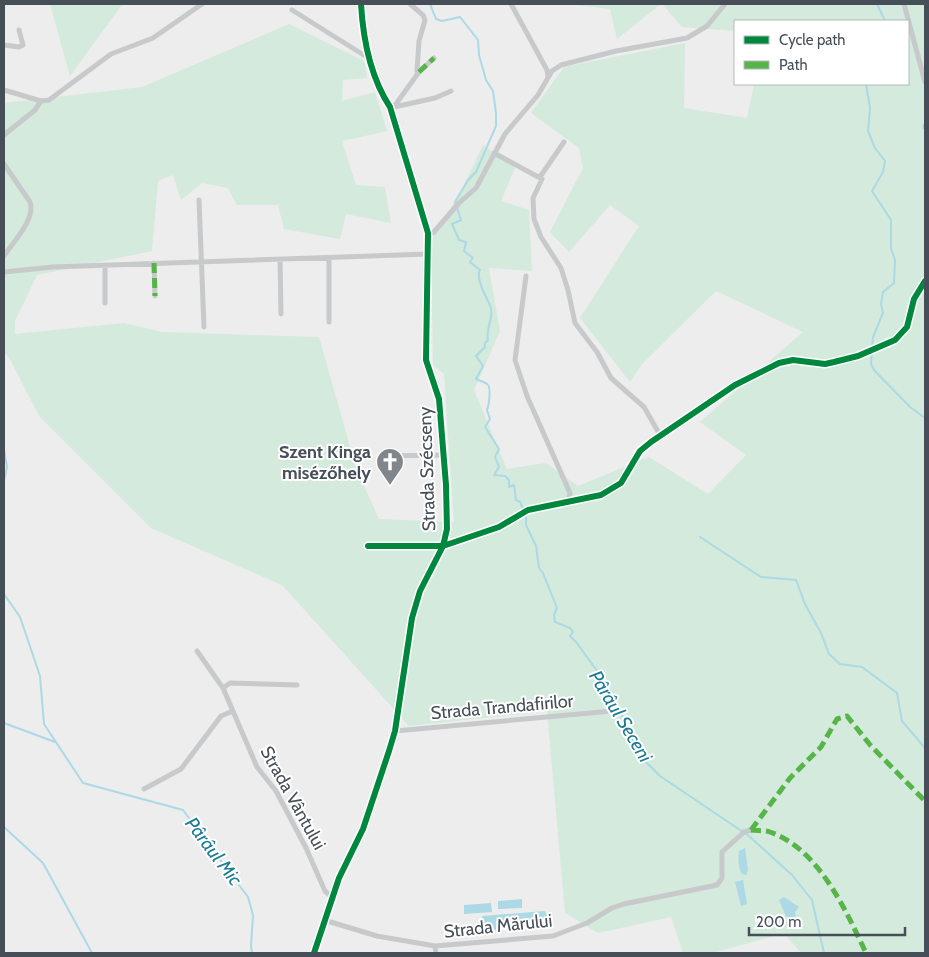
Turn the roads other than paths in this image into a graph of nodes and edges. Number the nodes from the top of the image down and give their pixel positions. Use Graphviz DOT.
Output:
graph roads {
  1 [pos="202,4"];
  2 [pos="361,4"];
  3 [pos="410,4"];
  4 [pos="511,4"];
  5 [pos="725,4"];
  6 [pos="904,4"];
  7 [pos="292,10"];
  8 [pos="908,20"];
  9 [pos="909,23"];
  10 [pos="19,30"];
  11 [pos="4,45"];
  12 [pos="434,58"];
  13 [pos="370,60"];
  14 [pos="419,72"];
  15 [pos="548,78"];
  16 [pos="925,82"];
  17 [pos="4,90"];
  18 [pos="450,91"];
  19 [pos="41,101"];
  20 [pos="392,107"];
  21 [pos="4,135"];
  22 [pos="564,142"];
  23 [pos="494,153"];
  24 [pos="4,164"];
  25 [pos="540,176"];
  26 [pos="199,200"];
  27 [pos="428,233"];
  28 [pos="428,254"];
  29 [pos="4,256"];
  30 [pos="329,258"];
  31 [pos="280,260"];
  32 [pos="202,262"];
  33 [pos="154,263"];
  34 [pos="105,265"];
  35 [pos="4,272"];
  36 [pos="526,276"];
  37 [pos="925,281"];
  38 [pos="155,296"];
  39 [pos="105,304"];
  40 [pos="281,314"];
  41 [pos="330,322"];
  42 [pos="204,327"];
  43 [pos="660,435"];
  44 [pos="443,455"];
  45 [pos="382,456"];
  46 [pos="568,503"];
  47 [pos="368,546"];
  48 [pos="443,546"];
  49 [pos="197,651"];
  50 [pos="296,685"];
  51 [pos="223,688"];
  52 [pos="233,711"];
  53 [pos="612,711"];
  54 [pos="395,731"];
  55 [pos="144,789"];
  56 [pos="751,830"];
  57 [pos="332,897"];
  58 [pos="324,920"];
  59 [pos="436,946"];
  60 [pos="314,953"];
  61 [pos="436,953"];
  1 -- 19 [label="street"];
  2 -- 13 [label="street, Strada Szécseny"];
  3 -- 14 [label="street"];
  4 -- 15 [label="street"];
  5 -- 15 [label="street"];
  6 -- 8 [label="street"];
  7 -- 13 [label="street"];
  9 -- 16 [label="street"];
  10 -- 11 [label="street"];
  12 -- 14 [label="street"];
  13 -- 20 [label="street, Strada Szécseny"];
  14 -- 20 [label="street"];
  15 -- 23 [label="street"];
  17 -- 19 [label="street"];
  18 -- 20 [label="street"];
  19 -- 21 [label="street"];
  20 -- 27 [label="street, Strada Szécseny"];
  22 -- 25 [label="street"];
  23 -- 25 [label="street"];
  23 -- 27 [label="street"];
  24 -- 29 [label="street"];
  25 -- 43 [label="street"];
  26 -- 32 [label="street"];
  27 -- 28 [label="street, Strada Szécseny"];
  28 -- 30 [label="street"];
  28 -- 44 [label="street, Strada Szécseny"];
  30 -- 31 [label="street"];
  30 -- 41 [label="street"];
  31 -- 32 [label="street"];
  31 -- 40 [label="street"];
  32 -- 33 [label="street"];
  32 -- 42 [label="street"];
  33 -- 34 [label="street"];
  33 -- 38 [label="street"];
  34 -- 35 [label="street"];
  34 -- 39 [label="street"];
  36 -- 46 [label="street"];
  37 -- 43 [label="street"];
  43 -- 46 [label="street"];
  44 -- 45 [label="street"];
  44 -- 48 [label="street, Strada Szécseny"];
  46 -- 48 [label="street"];
  47 -- 48 [label="street"];
  48 -- 54 [label="street, Strada Szécseny"];
  49 -- 51 [label="street, Strada Vântului"];
  50 -- 51 [label="street"];
  51 -- 52 [label="street, Strada Vântului"];
  52 -- 55 [label="street"];
  52 -- 57 [label="street, Strada Vântului"];
  53 -- 54 [label="street, Strada Trandafirilor"];
  54 -- 57 [label="street, Strada Szécseny"];
  56 -- 59 [label="street, Strada Mărului"];
  57 -- 58 [label="street, Strada Szécseny"];
  58 -- 59 [label="street, Strada Mărului"];
  58 -- 60 [label="street, Strada Szécseny"];
  59 -- 61 [label="street"];
}
